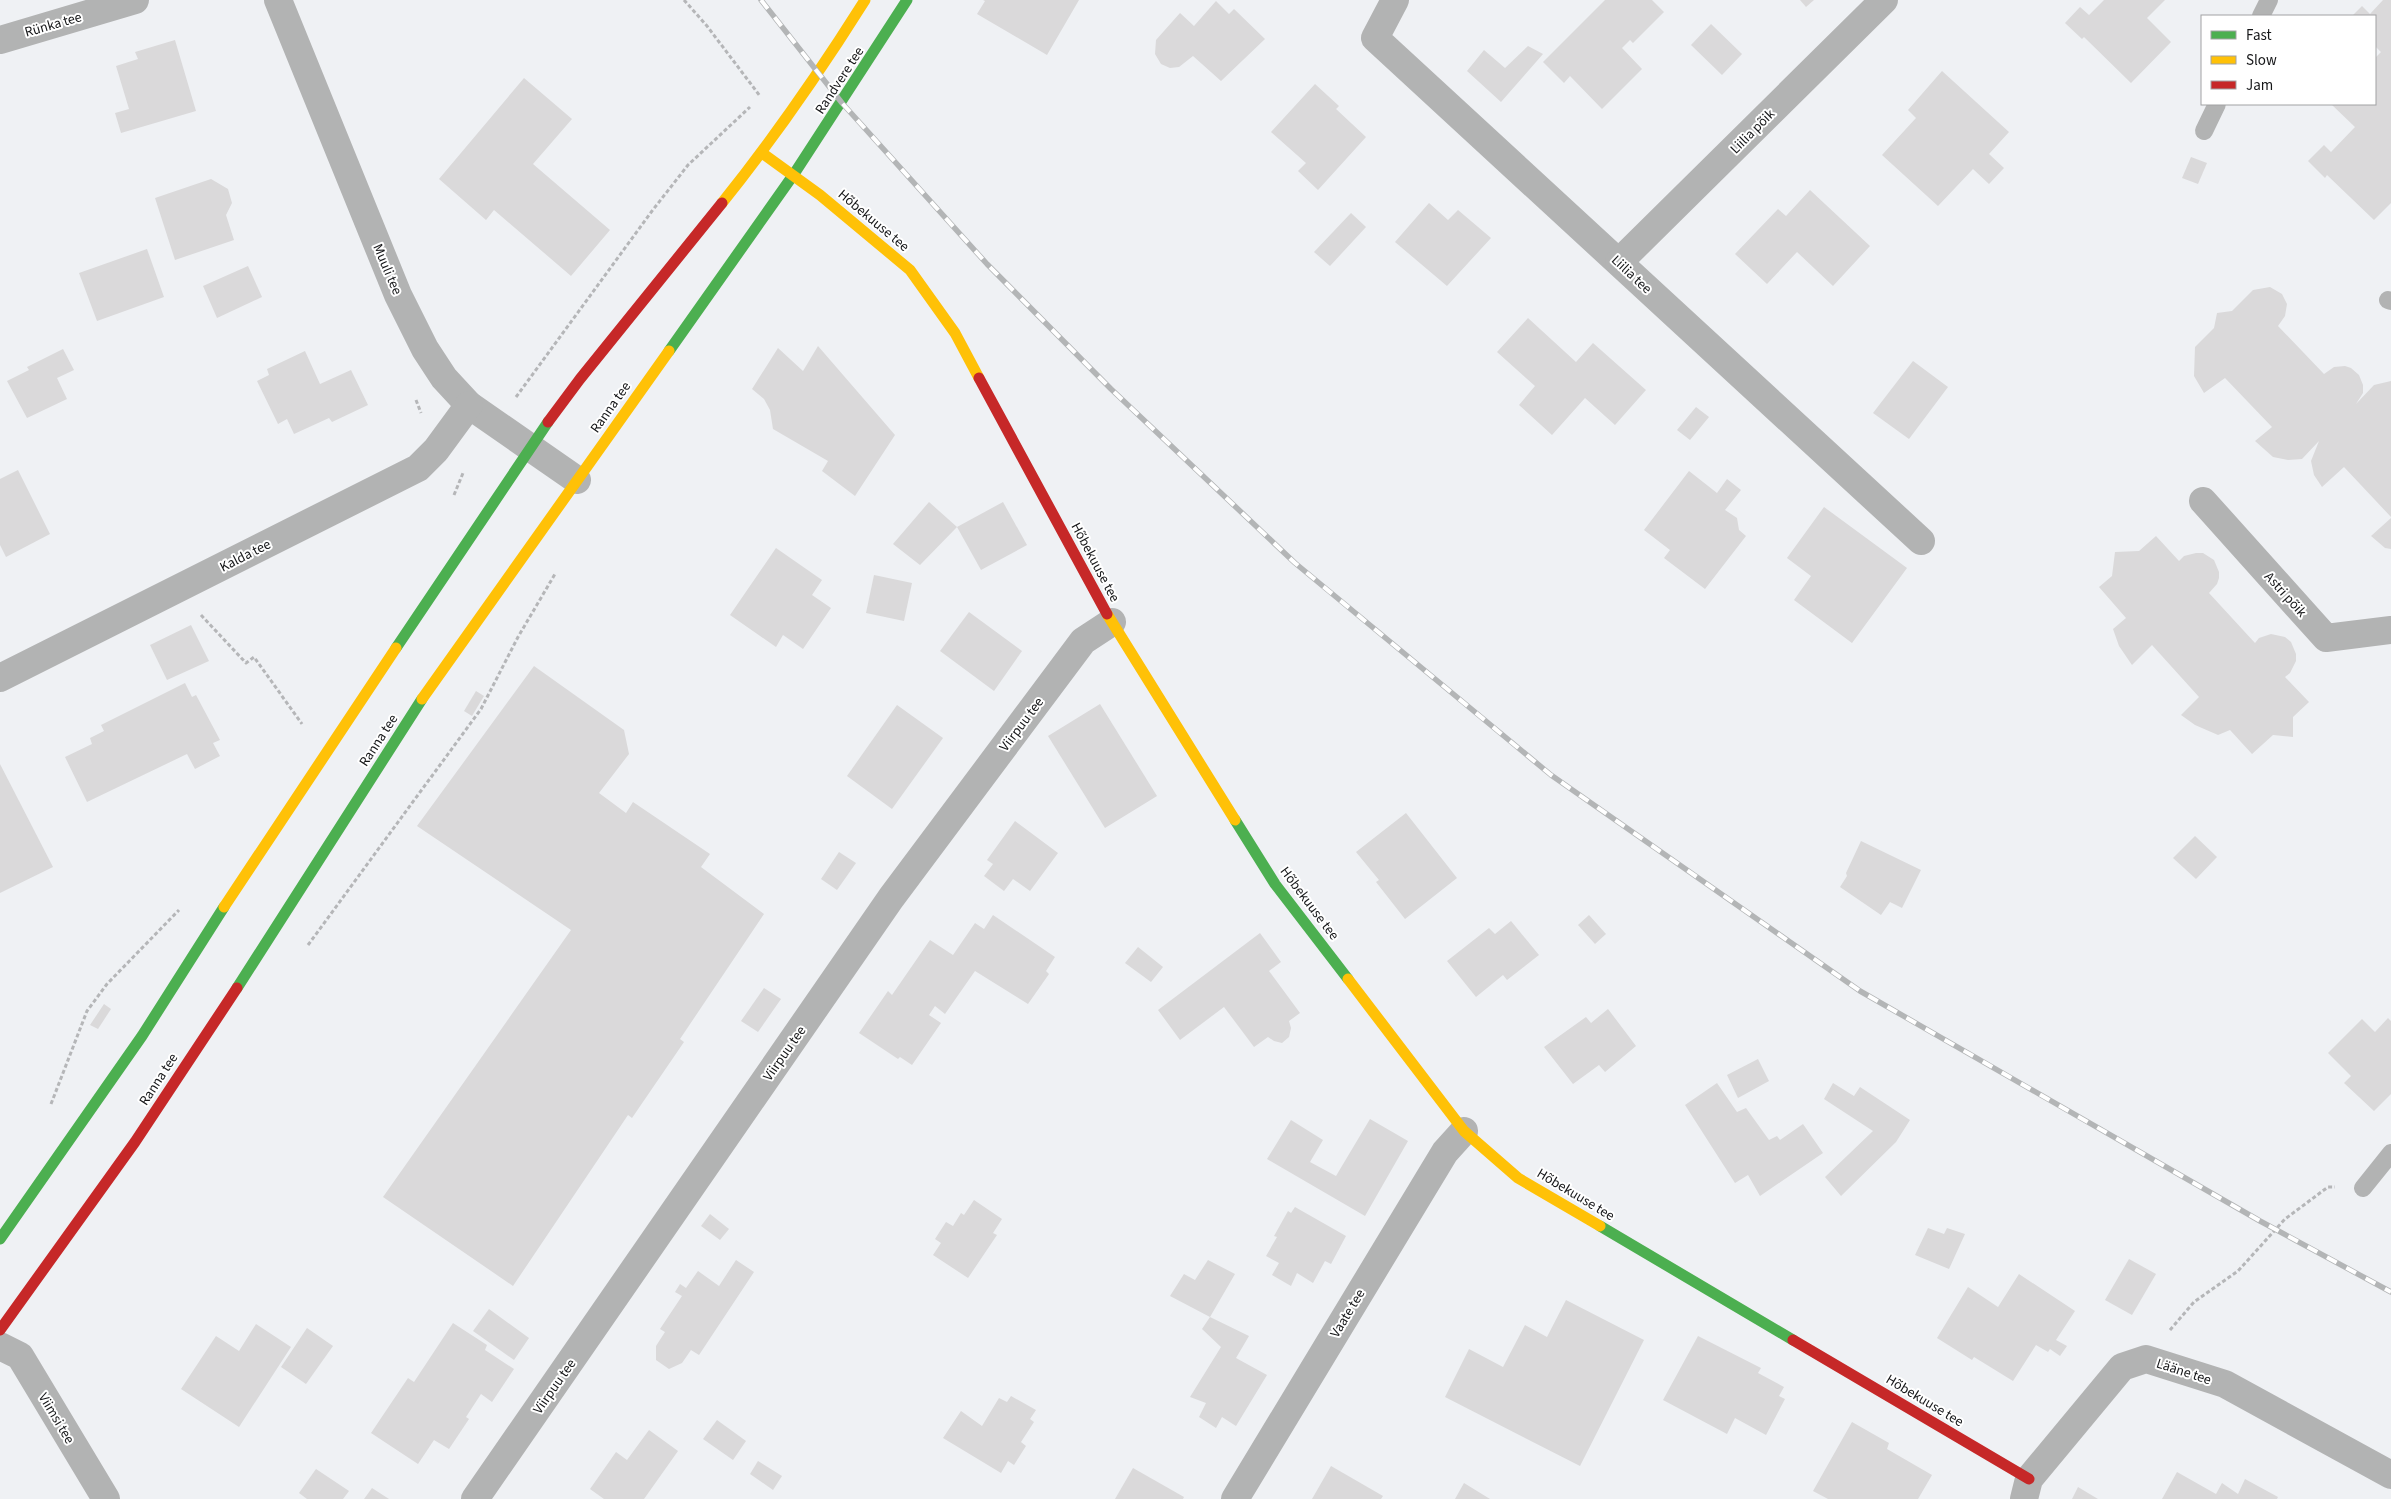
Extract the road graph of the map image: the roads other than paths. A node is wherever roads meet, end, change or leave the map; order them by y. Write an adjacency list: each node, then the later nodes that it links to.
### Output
1 (135, 0): 9 (street, Rünka tee)
2 (278, 0): 15 (street, Muuli tee)
3 (865, 0): 12 (main road, Randvere tee)
4 (907, 0): 13 (main road, Randvere tee)
5 (1395, 0): 14 (street, Liilia tee)
6 (1884, 0): 14 (street, Liilia põik)
7 (2269, 0): 8 (lane)
8 (2262, 15)
9 (0, 40)
10 (2217, 105): 11 (lane)
11 (2204, 131)
12 (762, 153): 13 (main road, Hõbekuuse tee); 16 (main road)
13 (794, 174): 17 (main road, Ranna tee); 20 (main road, Hõbekuuse tee)
14 (1619, 262): 19 (street, Liilia tee)
15 (469, 405): 16 (street, Muuli tee); 22 (street, Kalda tee)
16 (530, 447): 17 (street, Muuli tee); 26 (main road)
17 (578, 480): 27 (main road, Ranna tee)
18 (2203, 501): 21 (street, Astri põik)
19 (1920, 541)
20 (1112, 622): 23 (main road, Hõbekuuse tee); 32 (street, Viirpuu tee)
21 (2391, 630)
22 (0, 678)
23 (1464, 1130): 30 (main road, Hõbekuuse tee); 33 (street, Vaate tee)
24 (2391, 1153): 25 (lane)
25 (2363, 1188)
26 (0, 1240)
27 (0, 1330)
28 (0, 1346): 31 (street, Viimsi tee)
29 (2391, 1475): 30 (street, Lääne tee)
30 (2026, 1489)
31 (106, 1499)
32 (475, 1499)
33 (1235, 1499)

